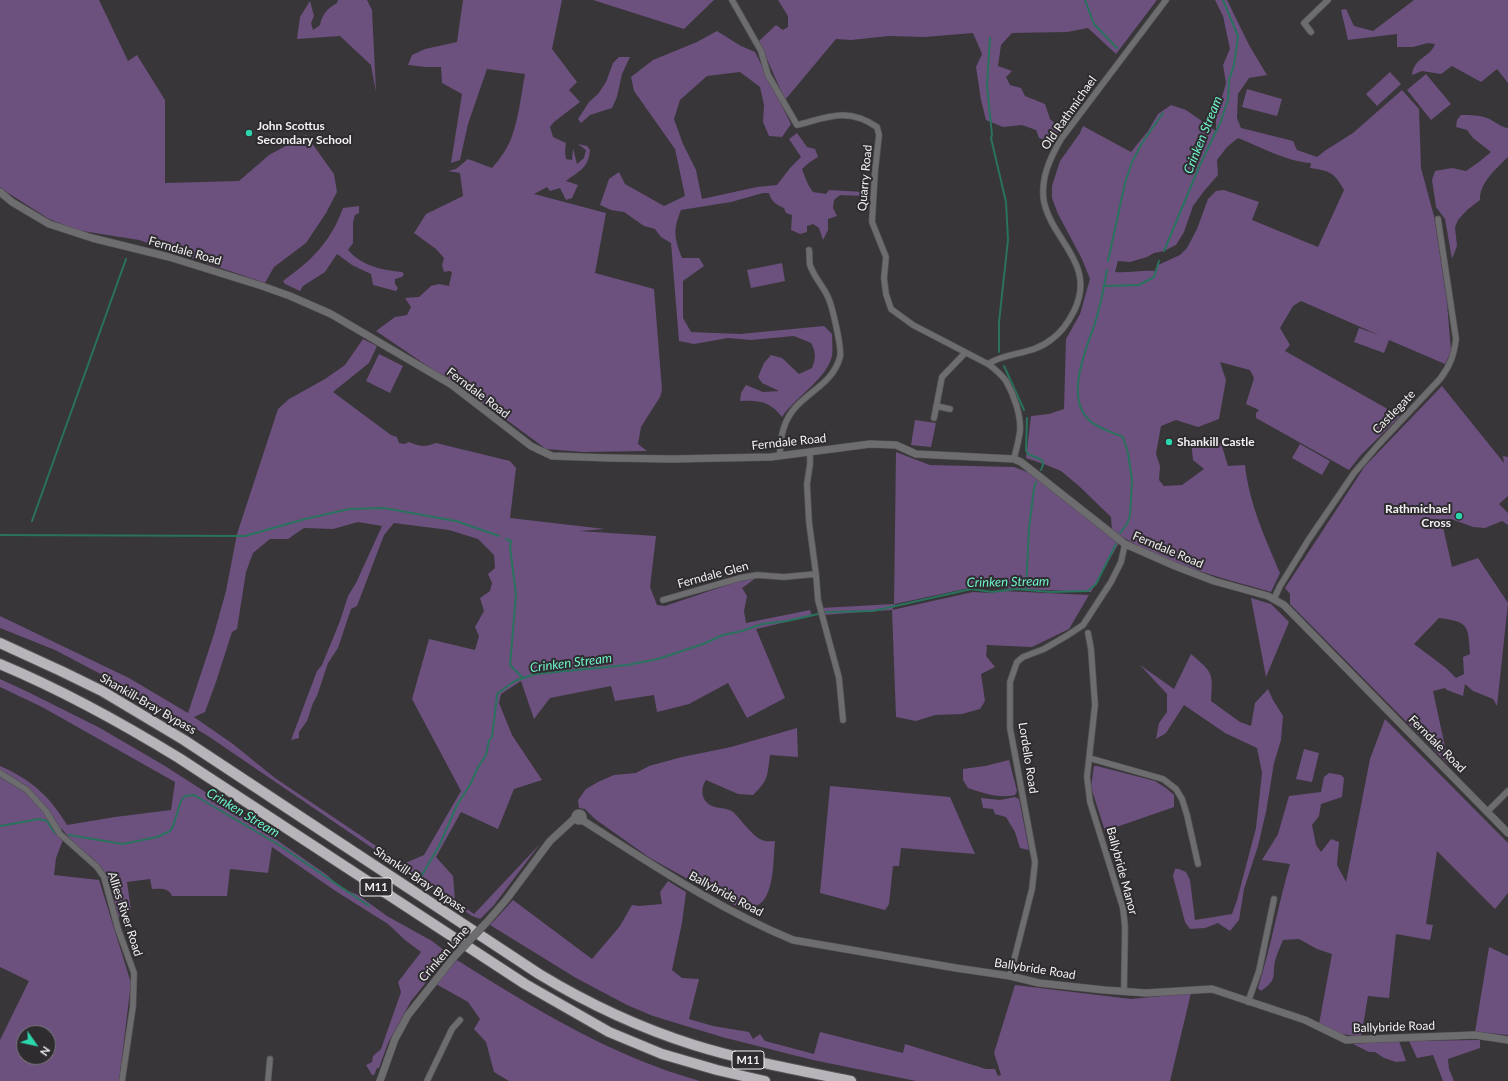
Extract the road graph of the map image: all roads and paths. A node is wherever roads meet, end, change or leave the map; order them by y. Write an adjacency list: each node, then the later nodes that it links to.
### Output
1 (732, 0): 8 (street, Quarry Road)
2 (1166, 0): 9 (street, Old Rathmichael)
3 (1328, 0): 4 (street)
4 (1311, 32)
5 (0, 192): 14 (street, Ferndale Road)
6 (1438, 219): 18 (street, Castlegate)
7 (809, 250): 14 (street)
8 (965, 352): 9 (street, Quarry Road); 10 (street)
9 (988, 364): 15 (street, Quarry Road)
10 (936, 406): 11 (street); 12 (street)
11 (950, 408)
12 (934, 418)
13 (810, 452): 14 (street, Ferndale Road); 15 (street, Ferndale Road); 17 (street)
14 (780, 455)
15 (1014, 458): 16 (street, Ferndale Road)
16 (1125, 544): 18 (street, Ferndale Road); 32 (street, Lordello Road)
17 (816, 574): 19 (street, Ferndale Glen); 23 (street)
18 (1274, 599): 27 (street, Ferndale Road)
19 (663, 600)
20 (1088, 633): 24 (street, Ballybride Manor)
21 (0, 643): 43 (highway, Shankill-Bray Bypass / M11)
22 (0, 664): 42 (highway, M11)
23 (843, 720)
24 (1089, 758): 30 (street); 33 (street, Ballybride Manor)
25 (0, 773): 38 (street, Allies River Road)
26 (1508, 791): 27 (street)
27 (1487, 812): 29 (street, Ferndale Road)
28 (578, 819): 32 (street, Ballybride Road); 40 (street, Crinken Lane, bridge)
29 (1508, 833)
30 (1198, 864)
31 (1274, 899): 34 (street)
32 (1010, 976): 33 (street, Ballybride Road)
33 (1124, 991): 34 (street, Ballybride Road)
34 (1248, 1002): 36 (street, Ballybride Road)
35 (460, 1020): 41 (street)
36 (1508, 1040)
37 (270, 1059): 39 (street)
38 (122, 1081)
39 (268, 1081)
40 (380, 1081)
41 (427, 1081)
42 (765, 1081)
43 (851, 1081)

